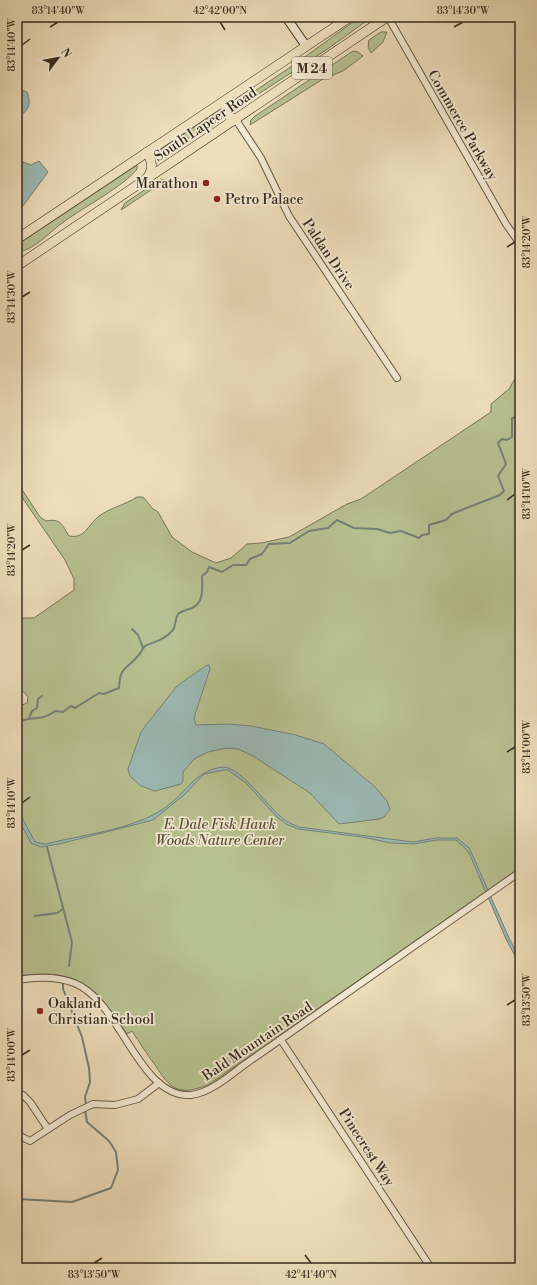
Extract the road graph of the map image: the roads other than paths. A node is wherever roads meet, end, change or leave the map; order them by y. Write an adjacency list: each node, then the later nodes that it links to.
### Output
1 (286, 17): 4 (street)
2 (350, 17): 4 (main road, South Lapeer Road / M 24)
3 (387, 17): 6 (main road, South Lapeer Road / M 24); 10 (street, Commerce Parkway)
4 (306, 46): 5 (main road, South Lapeer Road / M 24)
5 (228, 98): 6 (main road); 7 (main road, South Lapeer Road / M 24)
6 (236, 120): 8 (main road, South Lapeer Road / M 24); 12 (street, Paldan Drive)
7 (147, 152): 8 (main road); 9 (main road, South Lapeer Road / M 24)
8 (146, 180): 11 (main road, South Lapeer Road / M 24)
9 (17, 239)
10 (520, 244)
11 (17, 266)
12 (397, 378)
13 (520, 872): 15 (street, Bald Mountain Road)
14 (17, 980): 16 (street, Bald Mountain Road)
15 (281, 1040): 16 (street, Bald Mountain Road); 20 (street, Pinecrest Way)
16 (159, 1083): 18 (street)
17 (17, 1096): 18 (street)
18 (48, 1129): 19 (street)
19 (17, 1132)
20 (431, 1268)

